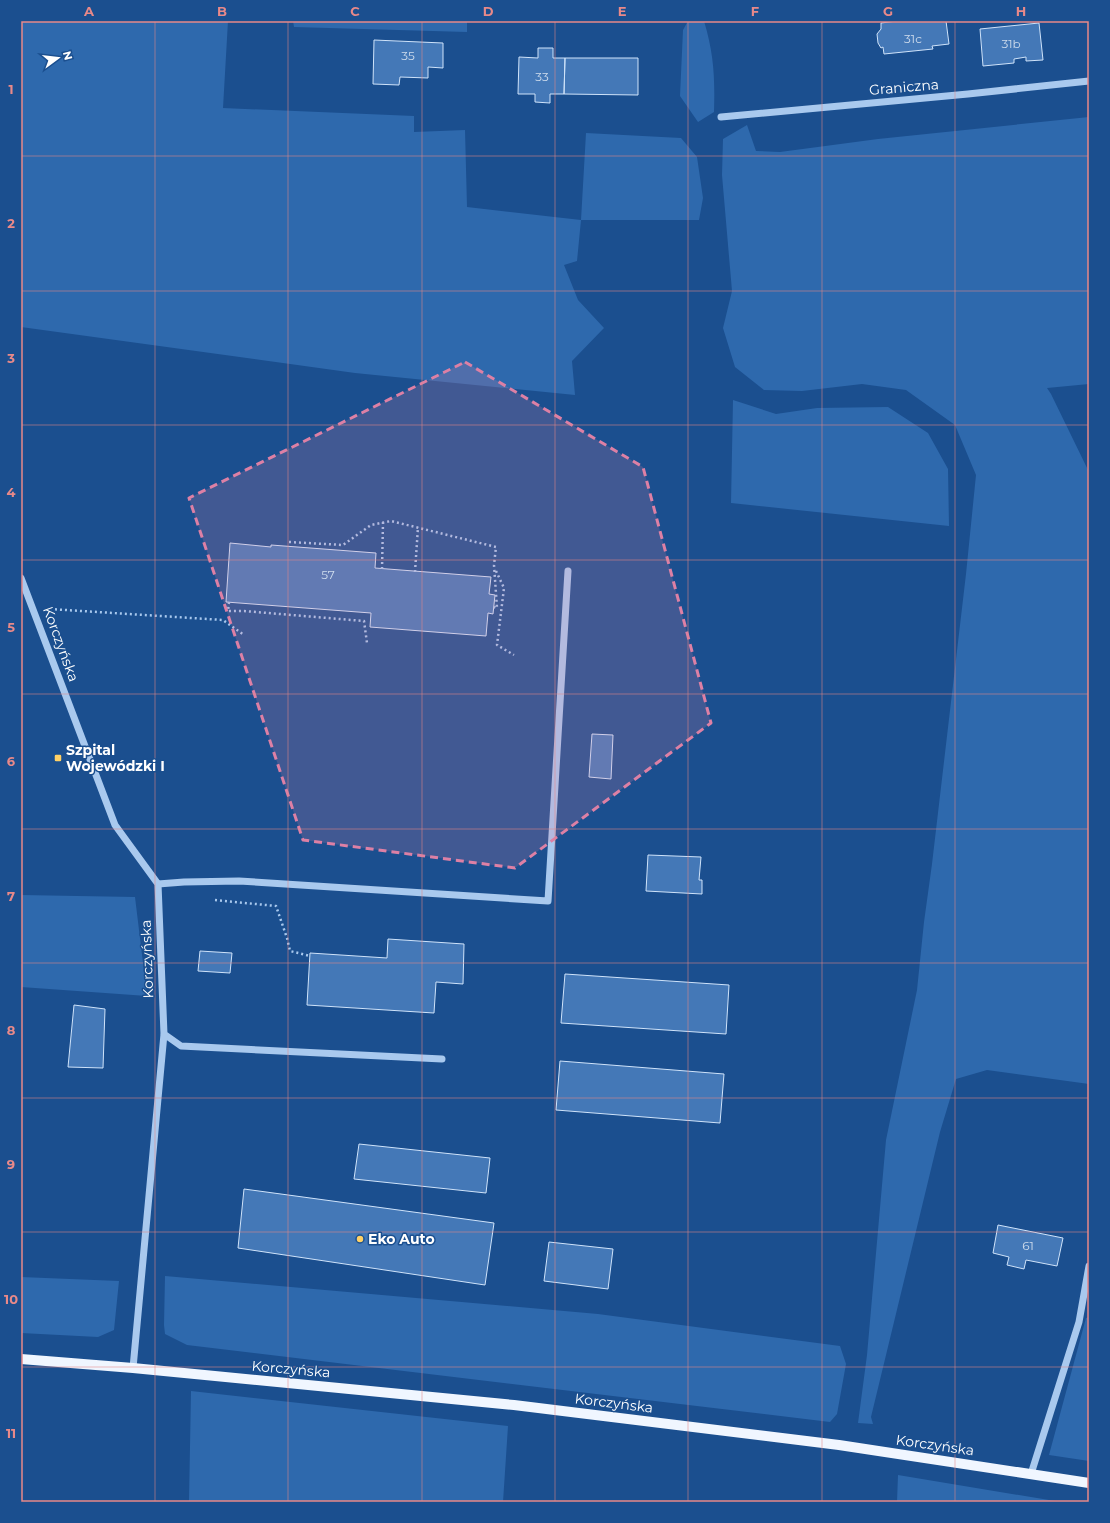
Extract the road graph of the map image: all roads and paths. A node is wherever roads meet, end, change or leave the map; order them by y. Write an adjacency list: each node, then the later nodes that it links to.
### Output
1 (1089, 81): 2 (street, Graniczna)
2 (721, 117)
3 (383, 522): 4 (path); 5 (path); 7 (path)
4 (418, 527): 6 (path); 9 (path)
5 (289, 542)
6 (494, 567): 12 (path); 16 (path)
7 (382, 569)
8 (568, 570): 17 (street)
9 (415, 572)
10 (21, 578): 13 (street, Korczyńska)
11 (229, 602): 15 (path)
12 (494, 607)
13 (32, 608): 14 (path); 17 (street, Korczyńska)
14 (244, 635)
15 (367, 643)
16 (514, 655)
17 (158, 884): 20 (street, Korczyńska)
18 (213, 900): 19 (path)
19 (310, 956)
20 (164, 1034): 21 (street); 24 (street, Korczyńska)
21 (442, 1059)
22 (1089, 1266): 25 (street)
23 (21, 1360): 24 (main road, Korczyńska)
24 (133, 1368): 25 (main road, Korczyńska)
25 (1031, 1474): 26 (main road, Korczyńska)
26 (1089, 1483)

